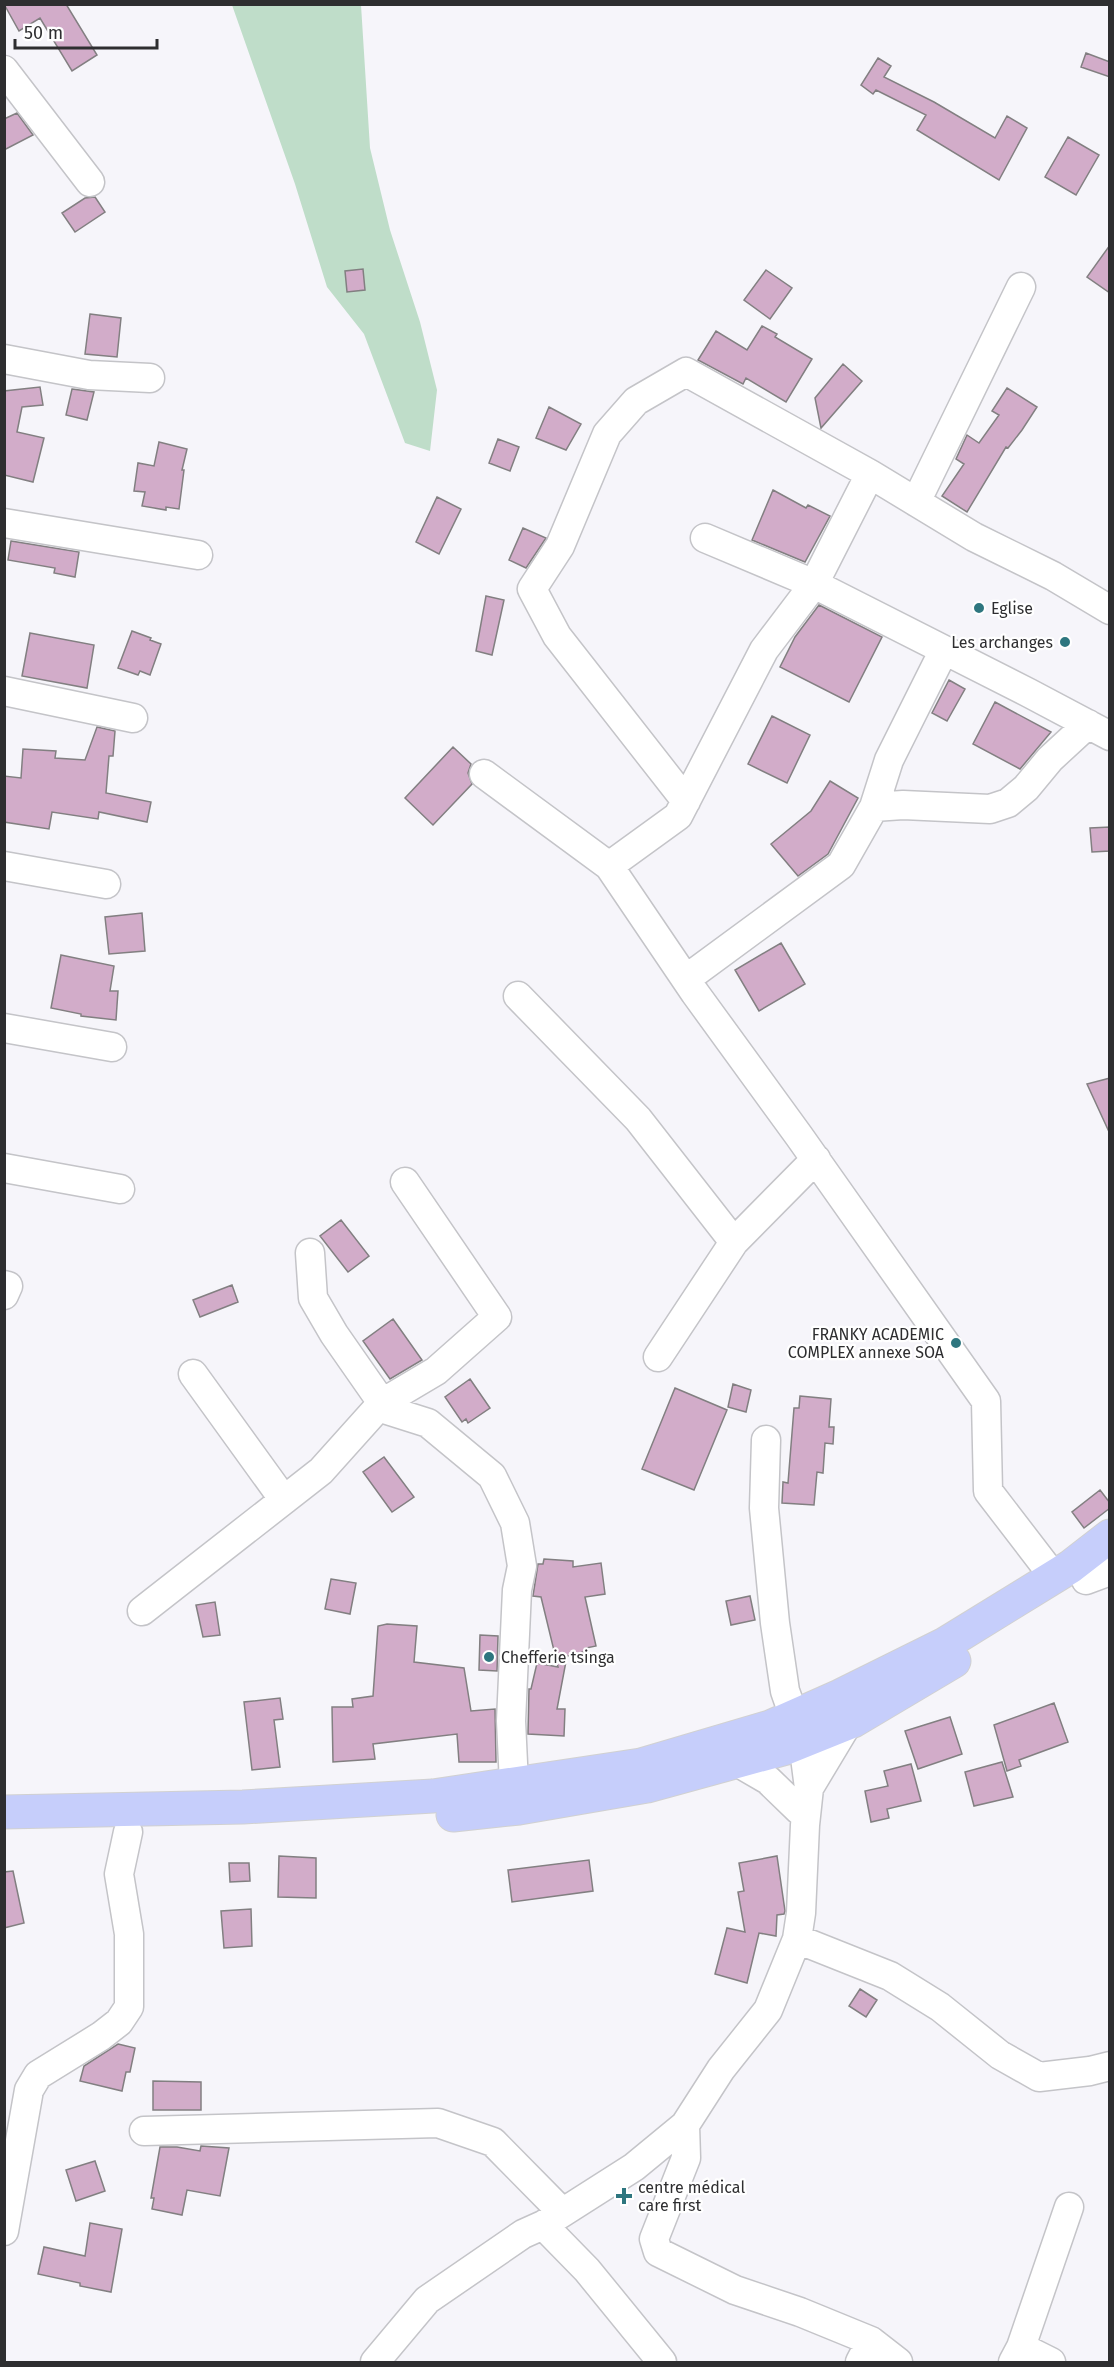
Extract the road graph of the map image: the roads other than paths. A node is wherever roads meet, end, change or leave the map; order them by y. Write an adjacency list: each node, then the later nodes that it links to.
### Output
1 (4, 70): 2 (street)
2 (90, 182)
3 (1021, 287): 7 (street)
4 (4, 359): 5 (street)
5 (150, 378)
6 (870, 474): 7 (street); 11 (street); 18 (street)
7 (916, 502): 12 (street)
8 (4, 523): 10 (street)
9 (705, 538): 11 (street)
10 (198, 555)
11 (814, 584): 13 (street); 18 (street)
12 (1110, 610)
13 (944, 650): 16 (street); 19 (street)
14 (4, 690): 15 (street)
15 (134, 718)
16 (1099, 730): 19 (street)
17 (484, 774): 21 (street)
18 (686, 801): 21 (street)
19 (874, 807): 23 (street)
20 (4, 866): 22 (street)
21 (609, 866): 23 (street)
22 (106, 884)
23 (686, 979): 27 (street)
24 (518, 996): 31 (street)
25 (4, 1028): 26 (street)
26 (112, 1047)
27 (816, 1159): 31 (street); 42 (street)
28 (4, 1168): 30 (street)
29 (405, 1182): 37 (street)
30 (120, 1189)
31 (734, 1242): 35 (street)
32 (310, 1253): 37 (street)
33 (4, 1286): 34 (street)
34 (4, 1295)
35 (658, 1358)
36 (193, 1374): 39 (street)
37 (382, 1403): 39 (street); 47 (street)
38 (766, 1440): 45 (street)
39 (284, 1500): 43 (street)
40 (1110, 1536): 42 (main road)
41 (1102, 1571): 44 (main road)
42 (1054, 1576): 45 (main road)
43 (142, 1611)
44 (848, 1723): 45 (main road); 48 (street)
45 (790, 1724): 46 (main road); 47 (main road); 48 (street)
46 (737, 1762): 48 (street); 50 (main road)
47 (514, 1784): 49 (main road)
48 (805, 1808): 52 (street)
49 (4, 1812)
50 (128, 1832): 51 (main road); 58 (street)
51 (4, 1834)
52 (796, 1939): 53 (street); 54 (street)
53 (1110, 2066)
54 (685, 2126): 57 (street); 59 (street)
55 (144, 2131): 57 (street)
56 (1069, 2207): 60 (street)
57 (553, 2219): 61 (street); 62 (street)
58 (4, 2231)
59 (865, 2352): 63 (street)
60 (1017, 2355): 64 (street)
61 (375, 2362)
62 (662, 2362)
63 (898, 2362)
64 (1051, 2362)

